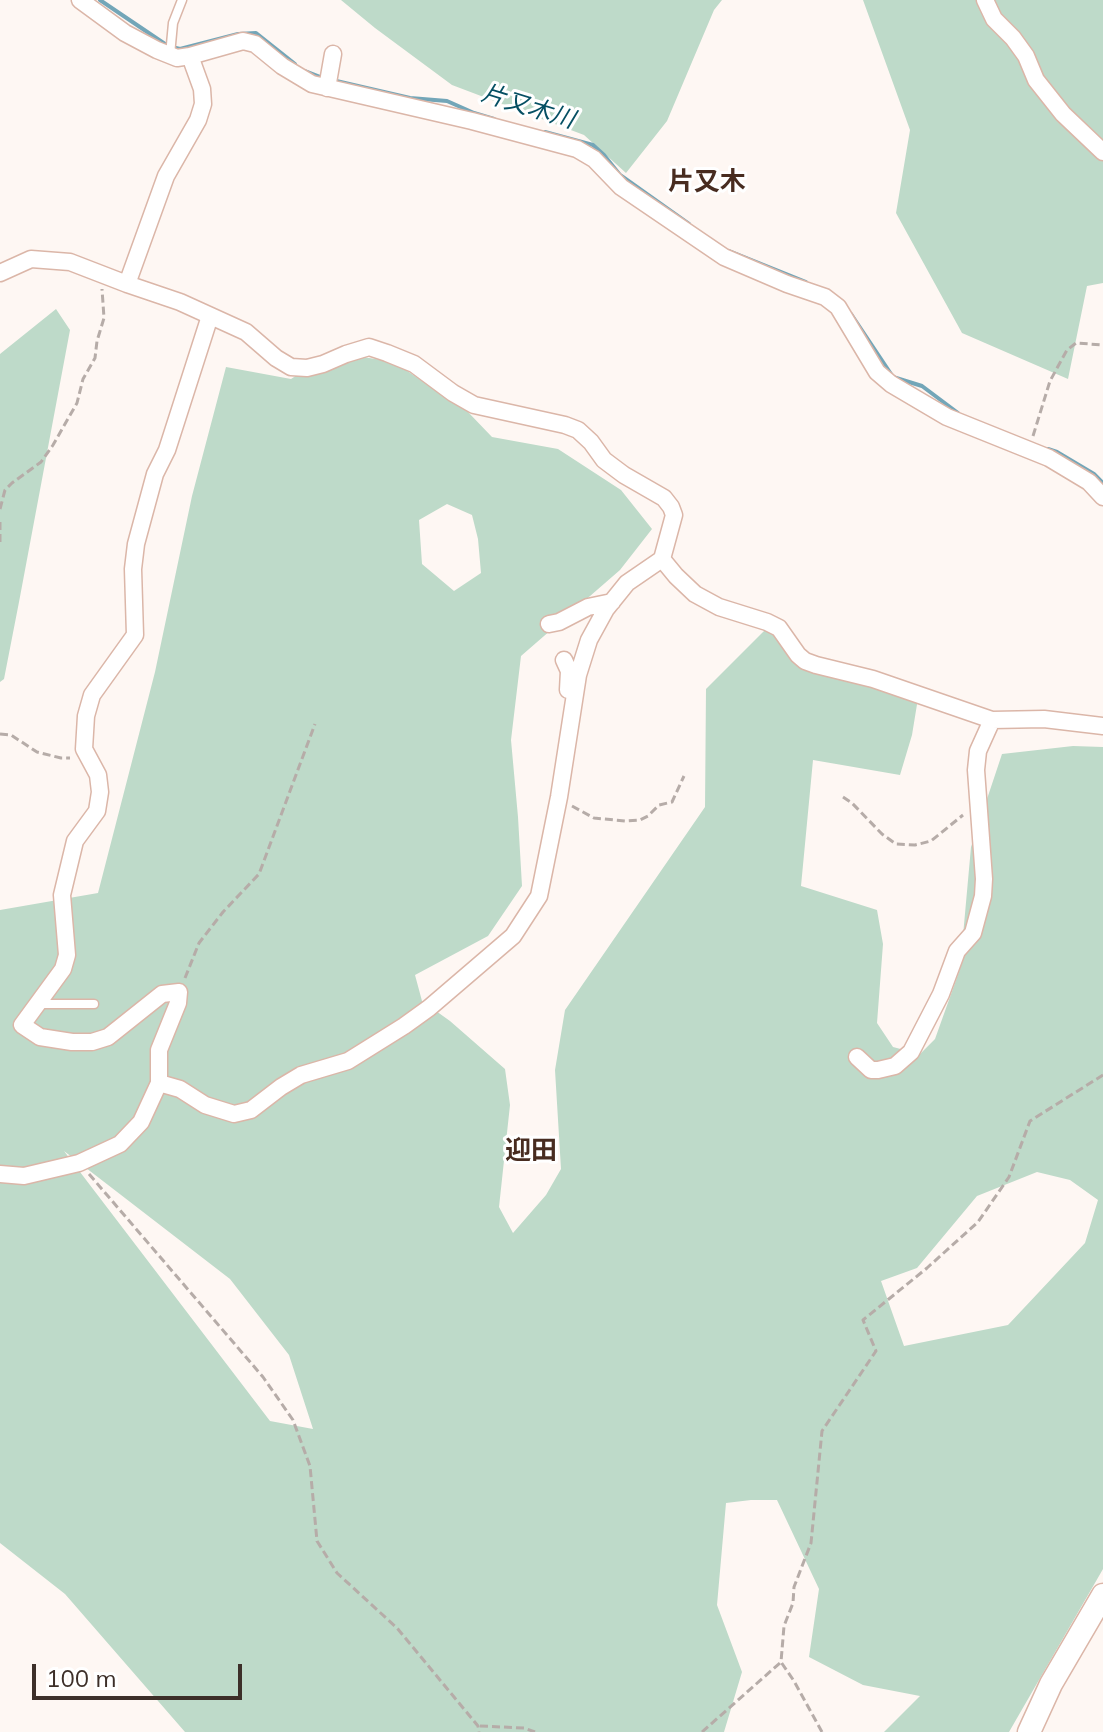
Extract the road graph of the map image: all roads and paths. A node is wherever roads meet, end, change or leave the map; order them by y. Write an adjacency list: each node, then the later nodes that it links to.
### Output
1 (80, 0): 4 (street)
2 (182, 0): 4 (lane)
3 (985, 0): 8 (street)
4 (171, 51): 6 (street)
5 (333, 54): 7 (street)
6 (190, 56): 7 (street); 11 (street)
7 (328, 80): 15 (street)
8 (1103, 152)
9 (0, 273): 10 (street)
10 (101, 274): 11 (street); 16 (path)
11 (127, 284): 12 (street)
12 (210, 316): 19 (street); 28 (street)
13 (1103, 345): 14 (path)
14 (1034, 435)
15 (1103, 497)
16 (0, 509)
17 (0, 522): 18 (path)
18 (0, 546)
19 (662, 559): 20 (street); 24 (street)
20 (612, 602): 21 (street); 23 (street)
21 (549, 624)
22 (564, 660): 23 (street)
23 (572, 711): 30 (street)
24 (992, 720): 26 (street); 32 (street)
25 (315, 724): 33 (path)
26 (1103, 726)
27 (0, 734): 28 (path)
28 (85, 751): 34 (street)
29 (684, 776): 30 (path)
30 (559, 797): 38 (street)
31 (843, 797): 32 (path)
32 (978, 802): 36 (street)
33 (179, 992): 34 (street); 38 (street)
34 (37, 1004): 35 (lane)
35 (94, 1004)
36 (857, 1057)
37 (1103, 1075): 42 (path)
38 (159, 1083): 39 (street)
39 (79, 1163): 40 (street); 43 (path)
40 (0, 1174)
41 (1103, 1595): 48 (street)
42 (781, 1662): 46 (path); 47 (path)
43 (478, 1726): 44 (path); 45 (path)
44 (479, 1732)
45 (535, 1732)
46 (702, 1732)
47 (822, 1732)
48 (1029, 1732)

